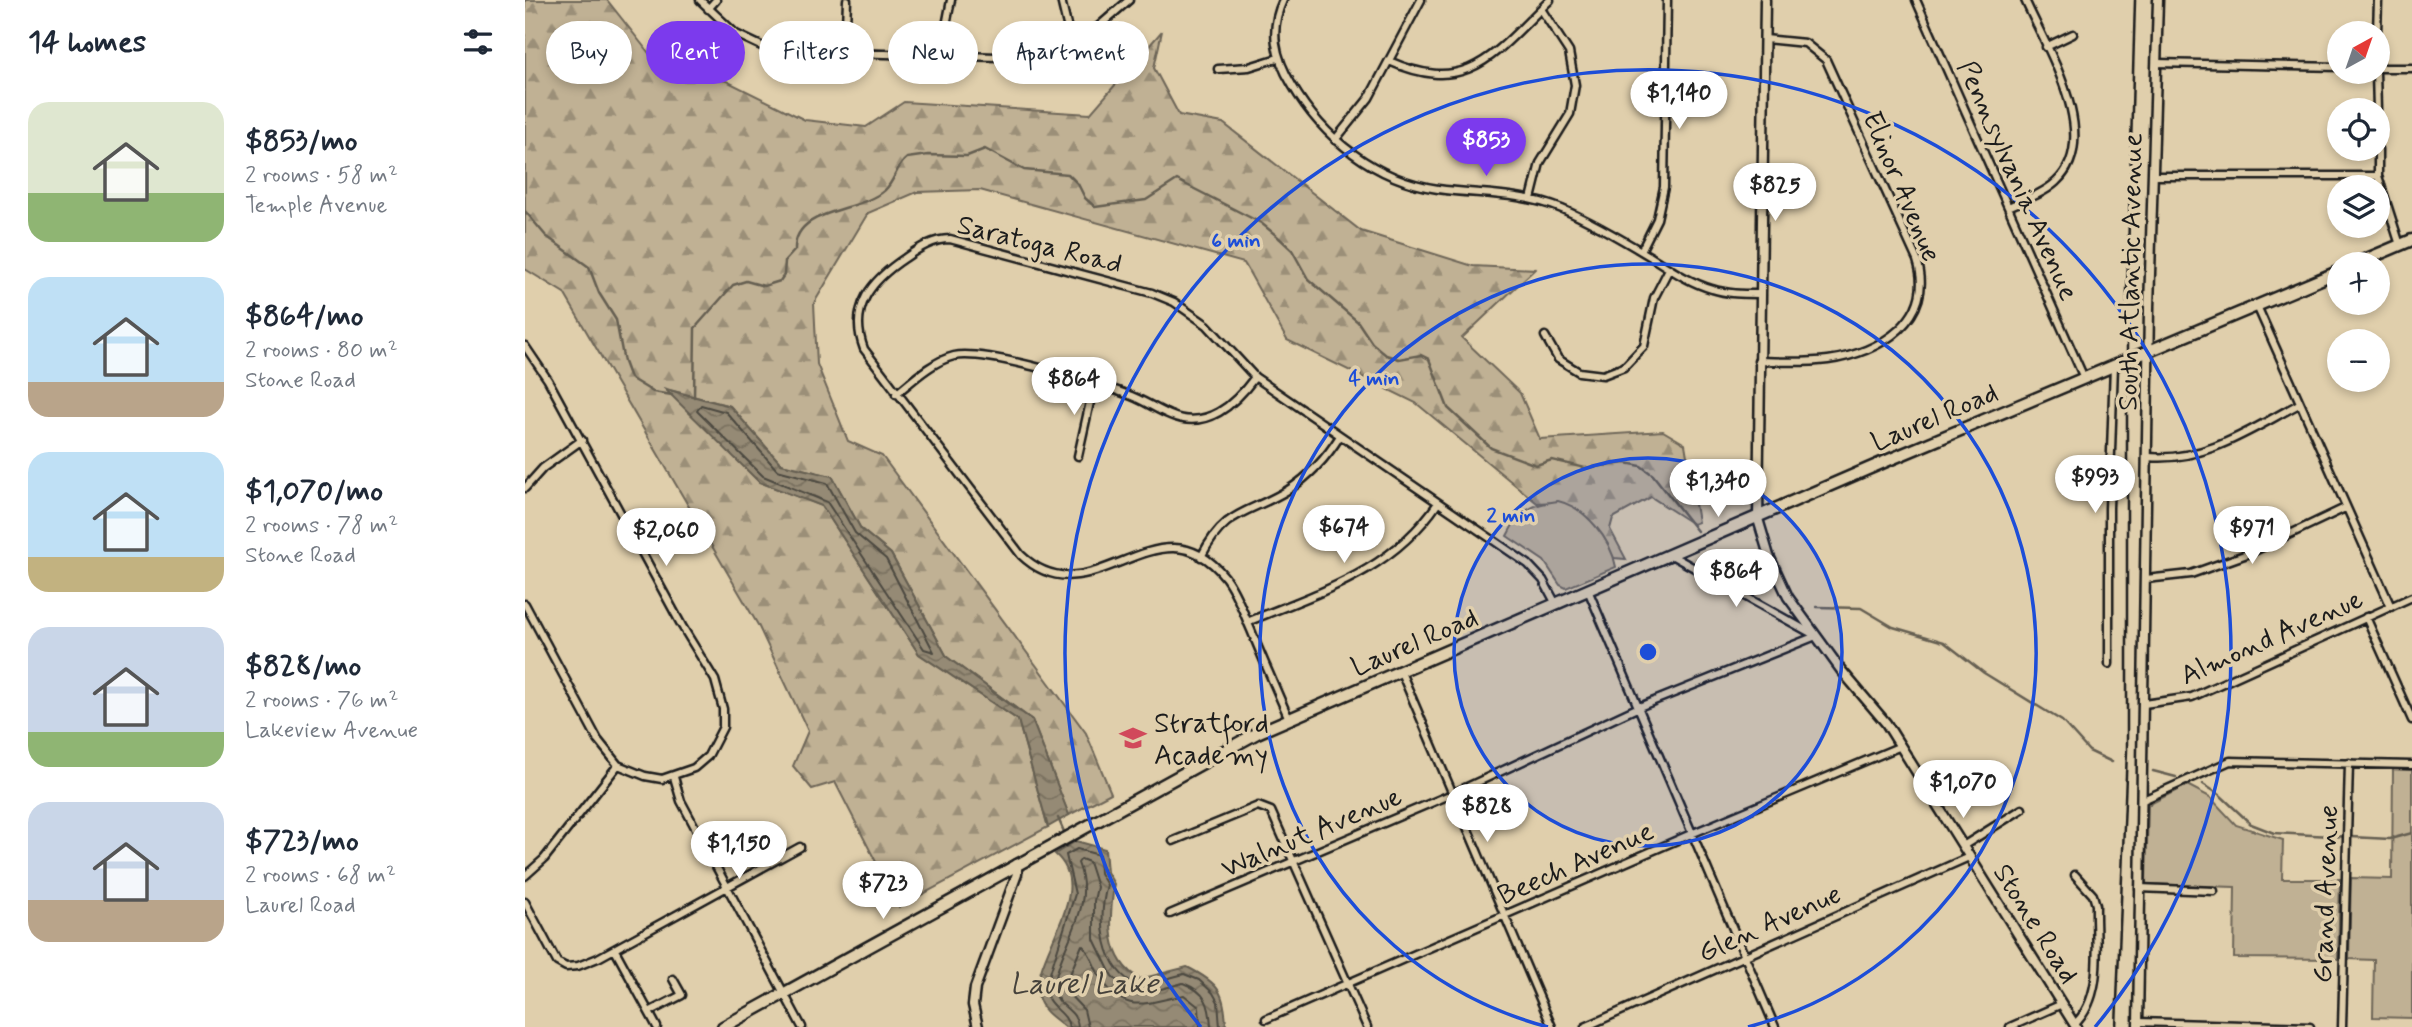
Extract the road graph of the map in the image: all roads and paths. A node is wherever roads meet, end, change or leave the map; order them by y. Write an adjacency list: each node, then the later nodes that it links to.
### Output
1 (699, 0): 16 (street)
2 (716, 0): 16 (street)
3 (847, 0): 18 (street)
4 (951, 0): 19 (street)
5 (1061, 0): 20 (street)
6 (1129, 0): 21 (street)
7 (1283, 0): 27 (street)
8 (1421, 0): 28 (street)
9 (1551, 0): 17 (street)
10 (1667, 0): 42 (street)
11 (1765, 0): 24 (street, Stone Road)
12 (1916, 0): 38 (street, Pennsylvania Avenue)
13 (2025, 0): 26 (street)
14 (2158, 0): 29 (street, South Atlantic Avenue)
15 (2378, 0): 22 (street)
16 (708, 9): 25 (street)
17 (1541, 9): 28 (street); 37 (street)
18 (846, 21)
19 (947, 21)
20 (1066, 21)
21 (1107, 21)
22 (2377, 21)
23 (2073, 34): 26 (street)
24 (1765, 39): 46 (street, Stone Road); 51 (street, Elinor Avenue)
25 (759, 47)
26 (2046, 47): 38 (street)
27 (1278, 58): 32 (street); 34 (street)
28 (1389, 61): 34 (street)
29 (2156, 63): 30 (street); 35 (street, South Atlantic Avenue)
30 (2327, 67)
31 (2412, 68): 33 (street)
32 (1218, 69)
33 (2391, 69)
34 (1335, 140): 37 (street)
35 (2153, 176): 36 (street); 50 (street, South Atlantic Avenue)
36 (2327, 176)
37 (1531, 199): 42 (street)
38 (2008, 207): 55 (street, Pennsylvania Avenue)
39 (2390, 214): 41 (street)
40 (2412, 240): 41 (main road)
41 (2400, 246): 43 (main road)
42 (1641, 251): 44 (street)
43 (2385, 252)
44 (1669, 268): 46 (street); 53 (street)
45 (2327, 276): 47 (main road, Laurel Road)
46 (1759, 294): 51 (street, Stone Road)
47 (2256, 306): 50 (main road, Laurel Road); 59 (street)
48 (1545, 337): 53 (street)
49 (525, 346): 61 (street)
50 (2149, 351): 52 (main road, Laurel Road); 63 (street, South Atlantic Avenue)
51 (1758, 361): 67 (street, Stone Road)
52 (2114, 365): 55 (main road, Laurel Road); 79 (street)
53 (1600, 375): 57 (street)
54 (1255, 377): 56 (street); 58 (street, Saratoga Road); 60 (street, Saratoga Road)
55 (2084, 378): 67 (main road, Laurel Road)
56 (1094, 384): 58 (street); 62 (street)
57 (1600, 386)
58 (896, 394): 69 (street, Saratoga Road)
59 (2299, 404): 63 (street); 66 (street)
60 (1340, 436): 65 (street, Saratoga Road); 69 (street)
61 (582, 440): 64 (street); 89 (street)
62 (1078, 456)
63 (2148, 457): 70 (street, South Atlantic Avenue)
64 (525, 488)
65 (1438, 503): 74 (street, Saratoga Road); 77 (street)
66 (2345, 508): 70 (street); 75 (street)
67 (1758, 519): 68 (main road, Laurel Road); 78 (street, Stone Road)
68 (1671, 555): 71 (main road, Laurel Road); 78 (street, Stone Road)
69 (1201, 557): 77 (street)
70 (2146, 579): 81 (street, South Atlantic Avenue)
71 (1588, 590): 74 (main road, Laurel Road); 82 (street)
72 (2412, 597): 75 (street, Almond Avenue)
73 (525, 604): 87 (street)
74 (1556, 604): 80 (main road, Laurel Road)
75 (2391, 607): 76 (street, Almond Avenue)
76 (2367, 617): 81 (street, Almond Avenue); 84 (street)
77 (1247, 621): 83 (street)
78 (1816, 636): 82 (street, Walnut Avenue); 85 (street, Stone Road)
79 (2109, 664)
80 (1401, 672): 83 (main road, Laurel Road); 90 (street)
81 (2144, 704): 91 (street, South Atlantic Avenue)
82 (1639, 707): 90 (street, Walnut Avenue); 93 (street)
83 (1289, 719): 99 (main road, Laurel Road)
84 (2412, 720)
85 (1901, 746): 93 (street, Beech Avenue); 95 (street, Stone Road)
86 (2349, 763): 88 (street); 91 (street); 128 (street, Grand Avenue)
87 (618, 765): 89 (street); 101 (street)
88 (2412, 765)
89 (674, 777): 102 (street)
90 (1451, 794): 98 (street, Walnut Avenue); 107 (street)
91 (2143, 800): 103 (street, South Atlantic Avenue)
92 (2022, 809): 95 (street)
93 (1691, 834): 107 (street, Beech Avenue); 109 (street)
94 (1173, 841): 98 (street)
95 (1963, 846): 97 (street, Stone Road)
96 (800, 847): 102 (street)
97 (1969, 857): 109 (street, Glen Avenue); 113 (street, Stone Road)
98 (1295, 861): 106 (street, Walnut Avenue); 111 (street)
99 (1017, 864): 112 (main road, Laurel Road); 121 (street)
100 (2075, 875): 117 (street)
101 (525, 876)
102 (728, 888): 108 (street); 112 (street)
103 (2139, 888): 104 (street); 116 (street, South Atlantic Avenue)
104 (2214, 891)
105 (525, 902): 108 (street)
106 (1170, 914)
107 (1504, 917): 111 (street, Beech Avenue); 123 (street)
108 (615, 950): 114 (street)
109 (1744, 956): 124 (street, Glen Avenue); 125 (street)
110 (673, 979): 114 (street)
111 (1349, 984): 115 (street, Beech Avenue); 122 (street)
112 (785, 994): 119 (main road, Laurel Road); 120 (street)
113 (2062, 1004): 117 (street, Stone Road); 126 (street)
114 (649, 1013): 118 (street)
115 (1266, 1019)
116 (2138, 1024): 127 (street)
117 (2075, 1026)
118 (657, 1027)
119 (723, 1027)
120 (802, 1027)
121 (978, 1027)
122 (1367, 1027)
123 (1552, 1027)
124 (1585, 1027)
125 (1775, 1027)
126 (2010, 1027)
127 (2310, 1027)
128 (2342, 1027)

